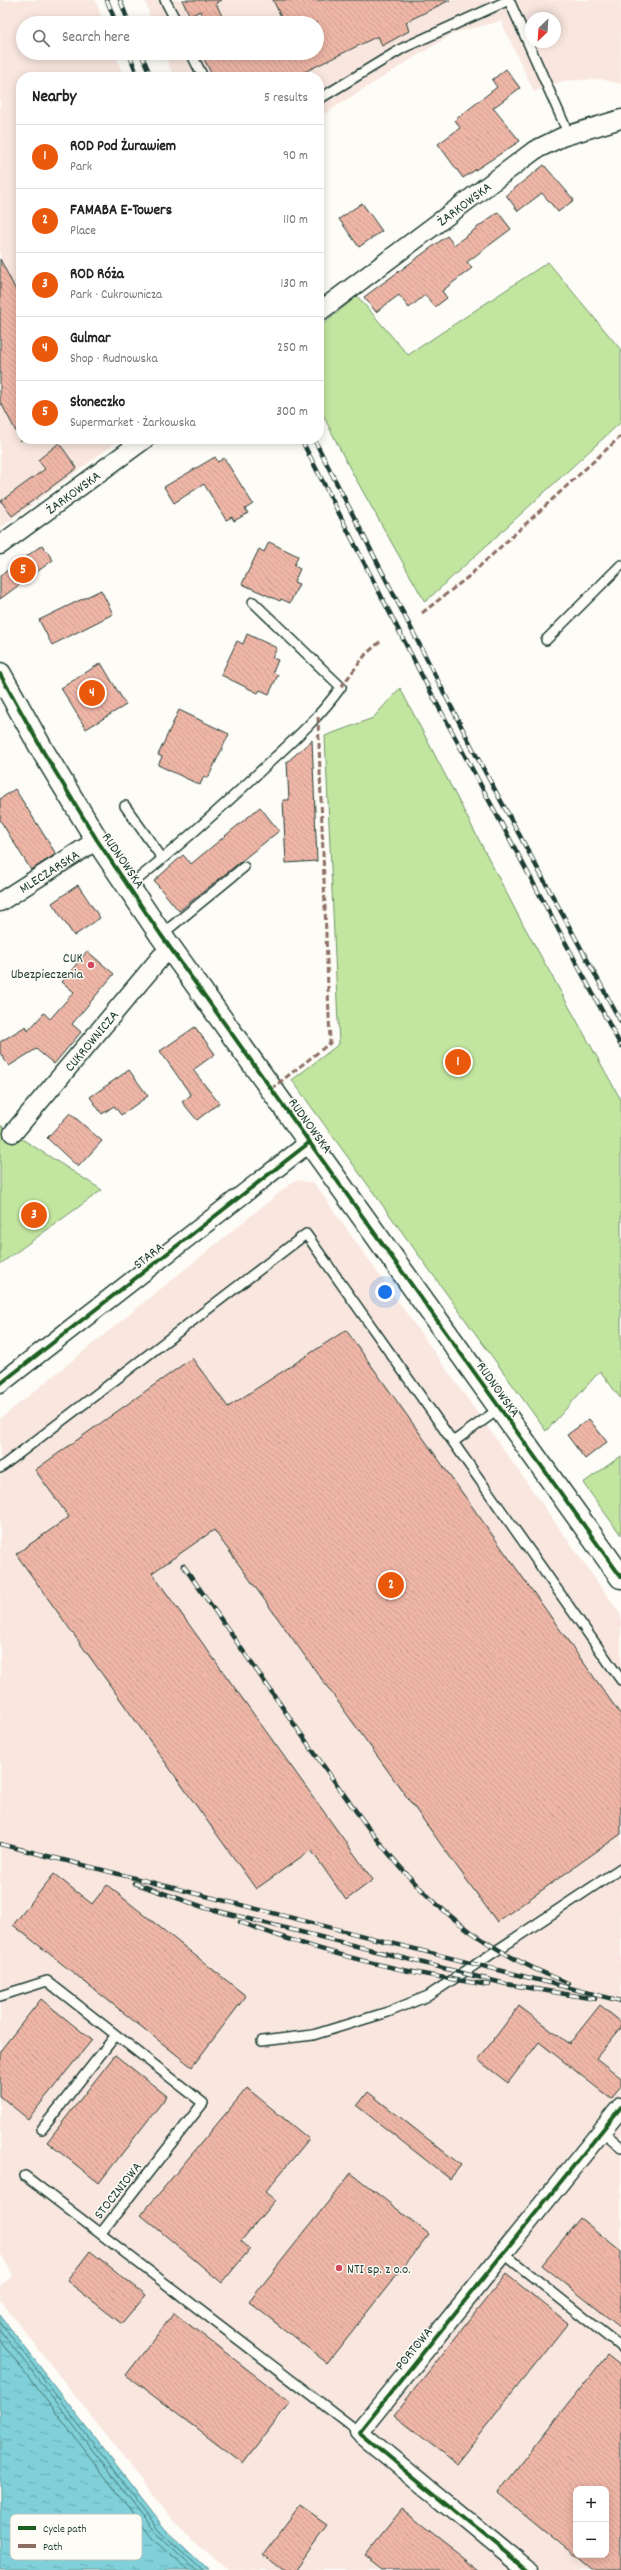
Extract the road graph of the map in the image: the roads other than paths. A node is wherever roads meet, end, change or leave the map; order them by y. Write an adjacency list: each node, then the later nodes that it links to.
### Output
1 (166, 0): 3 (lane)
2 (509, 0): 6 (lane); 8 (lane)
3 (174, 16)
4 (194, 60): 5 (lane)
5 (200, 72)
6 (324, 96)
7 (621, 119): 8 (street, ŻARKOWSKA)
8 (569, 135): 9 (street, ŻARKOWSKA)
9 (324, 308)
10 (138, 444): 11 (street, ŻARKOWSKA)
11 (0, 545)
12 (621, 565): 14 (lane)
13 (253, 602): 18 (lane)
14 (546, 640)
15 (0, 674): 17 (main road, RUDNOWSKA)
16 (125, 806): 18 (lane)
17 (97, 840): 20 (main road, RUDNOWSKA); 21 (street, MLECZARSKA)
18 (162, 858): 20 (lane)
19 (244, 867): 22 (lane)
20 (128, 887): 22 (main road, RUDNOWSKA)
21 (0, 902)
22 (166, 942): 23 (street, CUKROWNICZA); 24 (main road, RUDNOWSKA)
23 (13, 1133)
24 (310, 1142): 25 (street, STARA); 26 (main road, RUDNOWSKA)
25 (0, 1384)
26 (499, 1409): 27 (lane); 29 (main road, RUDNOWSKA)
27 (453, 1442): 28 (lane); 30 (lane)
28 (0, 1468)
29 (621, 1577)
30 (621, 1680)
31 (621, 1868): 34 (lane)
32 (0, 1996): 33 (lane, STOCZNIOWA)
33 (116, 2035): 36 (lane); 40 (lane, STOCZNIOWA)
34 (262, 2041)
35 (621, 2107): 37 (street, PORTOWA)
36 (42, 2129)
37 (602, 2132): 38 (lane); 41 (street, PORTOWA)
38 (621, 2147)
39 (25, 2176): 40 (lane)
40 (101, 2233): 43 (lane, STOCZNIOWA)
41 (503, 2252): 42 (lane); 43 (street, PORTOWA)
42 (621, 2347)
43 (359, 2432): 44 (street)
44 (527, 2570)

